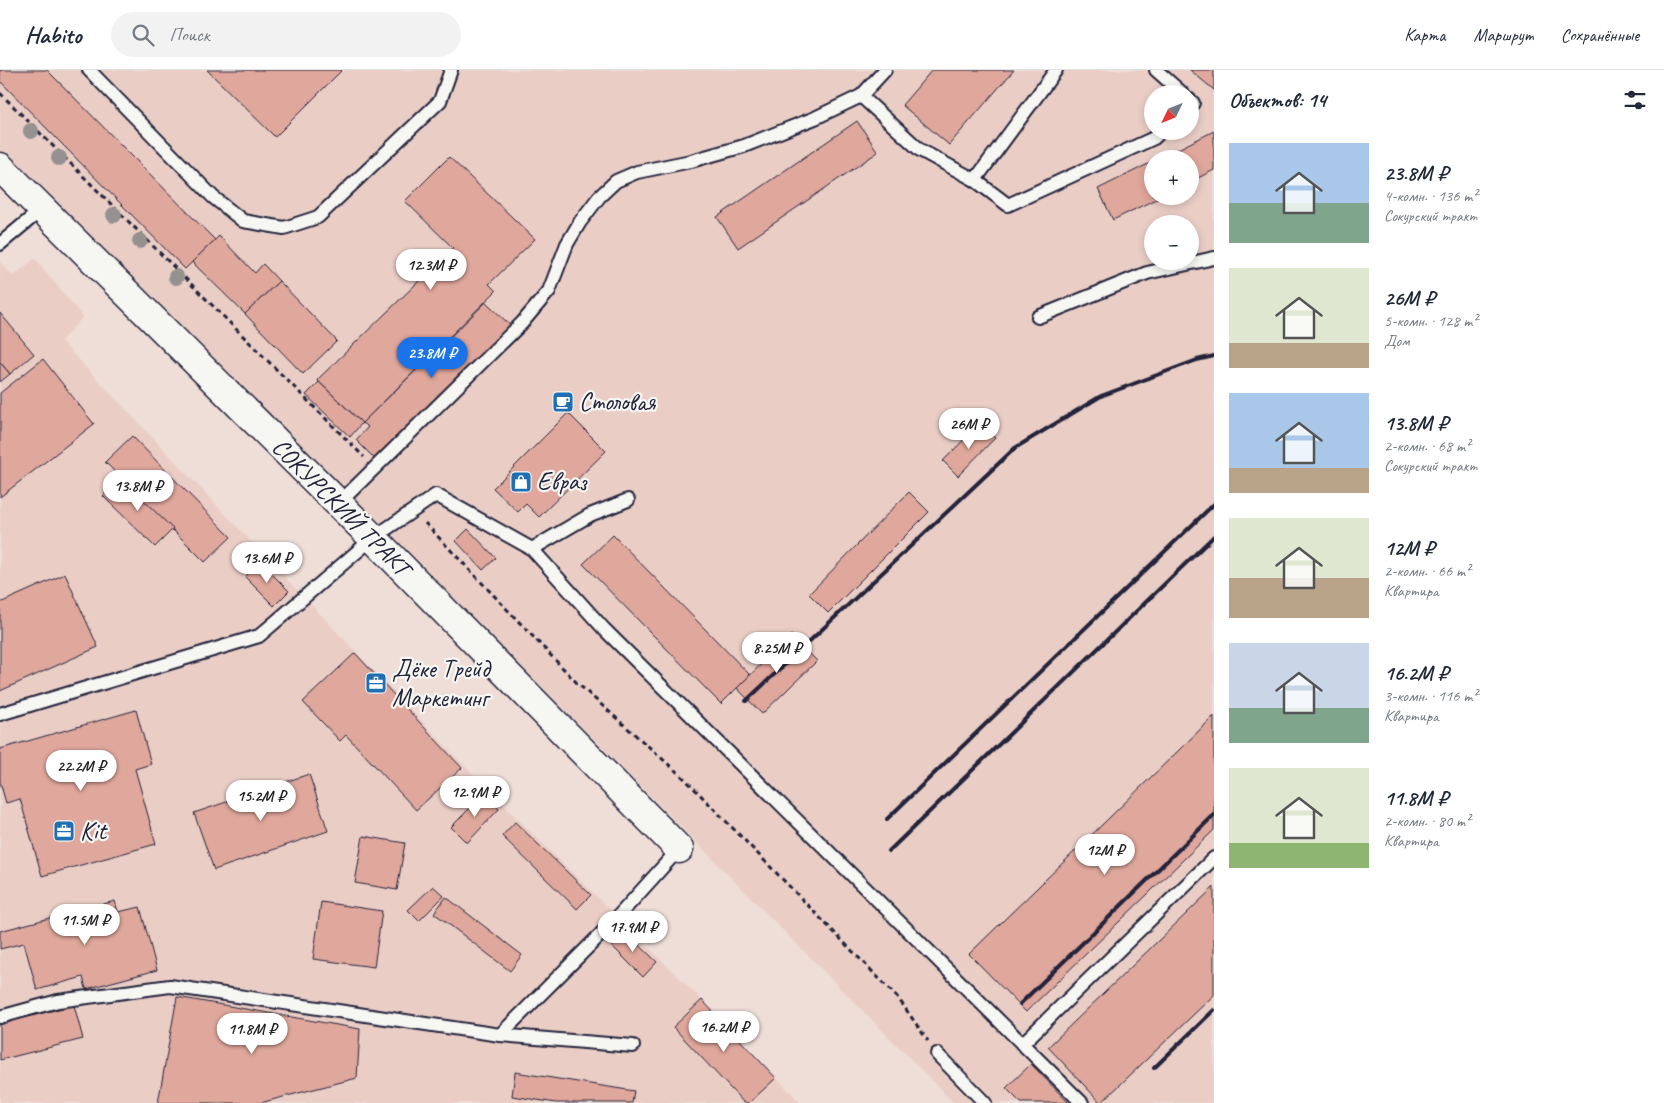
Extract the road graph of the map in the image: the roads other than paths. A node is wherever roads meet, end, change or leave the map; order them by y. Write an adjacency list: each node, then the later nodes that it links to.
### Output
1 (89, 70): 2 (lane)
2 (451, 70)
3 (885, 70): 7 (lane)
4 (1056, 70): 10 (lane)
5 (1156, 70): 6 (lane)
6 (1173, 85)
7 (861, 96): 10 (lane); 16 (lane)
8 (1150, 140): 10 (lane)
9 (0, 167): 11 (street, СОКУРСКИЙ ТРАКТ)
10 (975, 180)
11 (42, 209): 12 (lane); 16 (street, СОКУРСКИЙ ТРАКТ)
12 (0, 244)
13 (1214, 258): 14 (lane)
14 (1038, 317)
15 (628, 500): 18 (lane)
16 (338, 504): 17 (street, СОКУРСКИЙ ТРАКТ)
17 (372, 538): 18 (lane); 19 (lane); 20 (street, СОКУРСКИЙ ТРАКТ)
18 (532, 549): 24 (lane)
19 (0, 714)
20 (679, 849): 23 (lane)
21 (1214, 858): 24 (lane)
22 (0, 1017): 23 (lane)
23 (500, 1036): 25 (lane)
24 (1022, 1044): 28 (lane)
25 (633, 1046)
26 (937, 1054): 27 (lane)
27 (985, 1103)
28 (1082, 1103)

